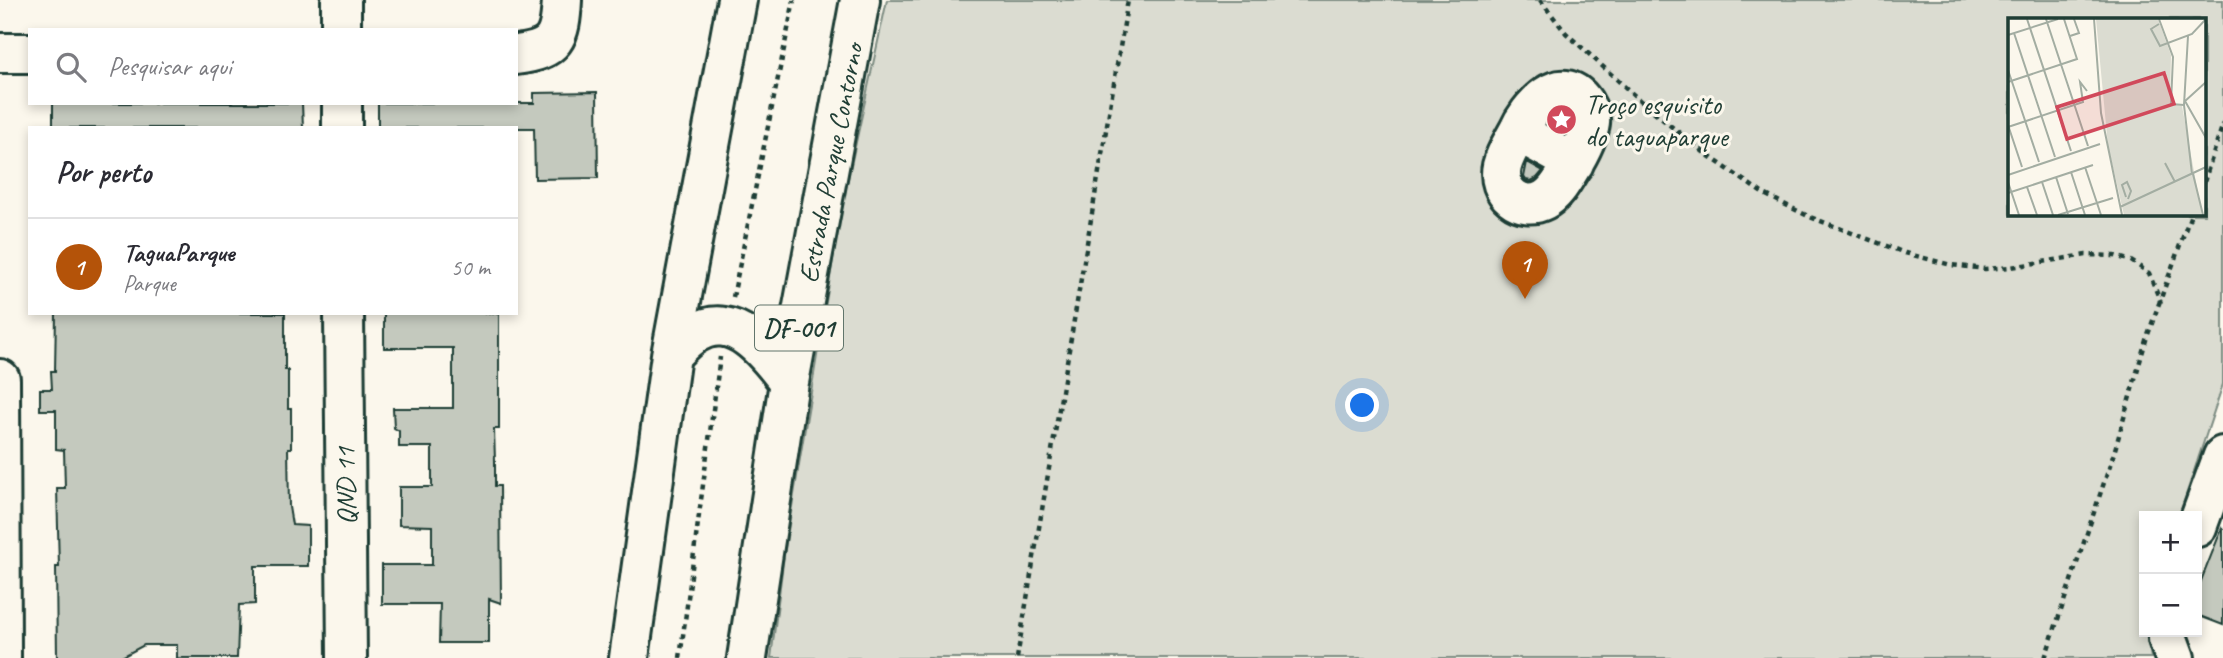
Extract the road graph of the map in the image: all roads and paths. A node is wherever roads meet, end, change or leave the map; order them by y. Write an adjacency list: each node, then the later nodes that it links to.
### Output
1 (341, 0): 7 (main road)
2 (562, 0): 10 (main road)
3 (737, 0): 20 (main road)
4 (860, 0): 22 (main road, Estrada Parque Contorno / DF-001)
5 (1128, 0): 30 (path)
6 (1540, 0): 18 (path)
7 (341, 28)
8 (0, 52): 9 (main road)
9 (28, 53)
10 (518, 55)
11 (342, 105): 13 (main road)
12 (2223, 124): 16 (path)
13 (342, 126)
14 (1518, 132): 15 (main road); 15 (main road); 15 (main road)
15 (1574, 163)
16 (2206, 176)
17 (2191, 215): 18 (path)
18 (2161, 303): 31 (path)
19 (344, 315): 27 (main road, QND 11)
20 (671, 355): 22 (main road); 28 (main road)
21 (0, 379): 26 (main road)
22 (789, 382): 29 (main road, Estrada Parque Contorno / DF-001)
23 (2223, 456): 24 (main road)
24 (2202, 513)
25 (2168, 637): 32 (main road)
26 (1, 658)
27 (347, 658)
28 (629, 658)
29 (747, 658)
30 (1017, 658)
31 (2045, 658)
32 (2175, 658)

